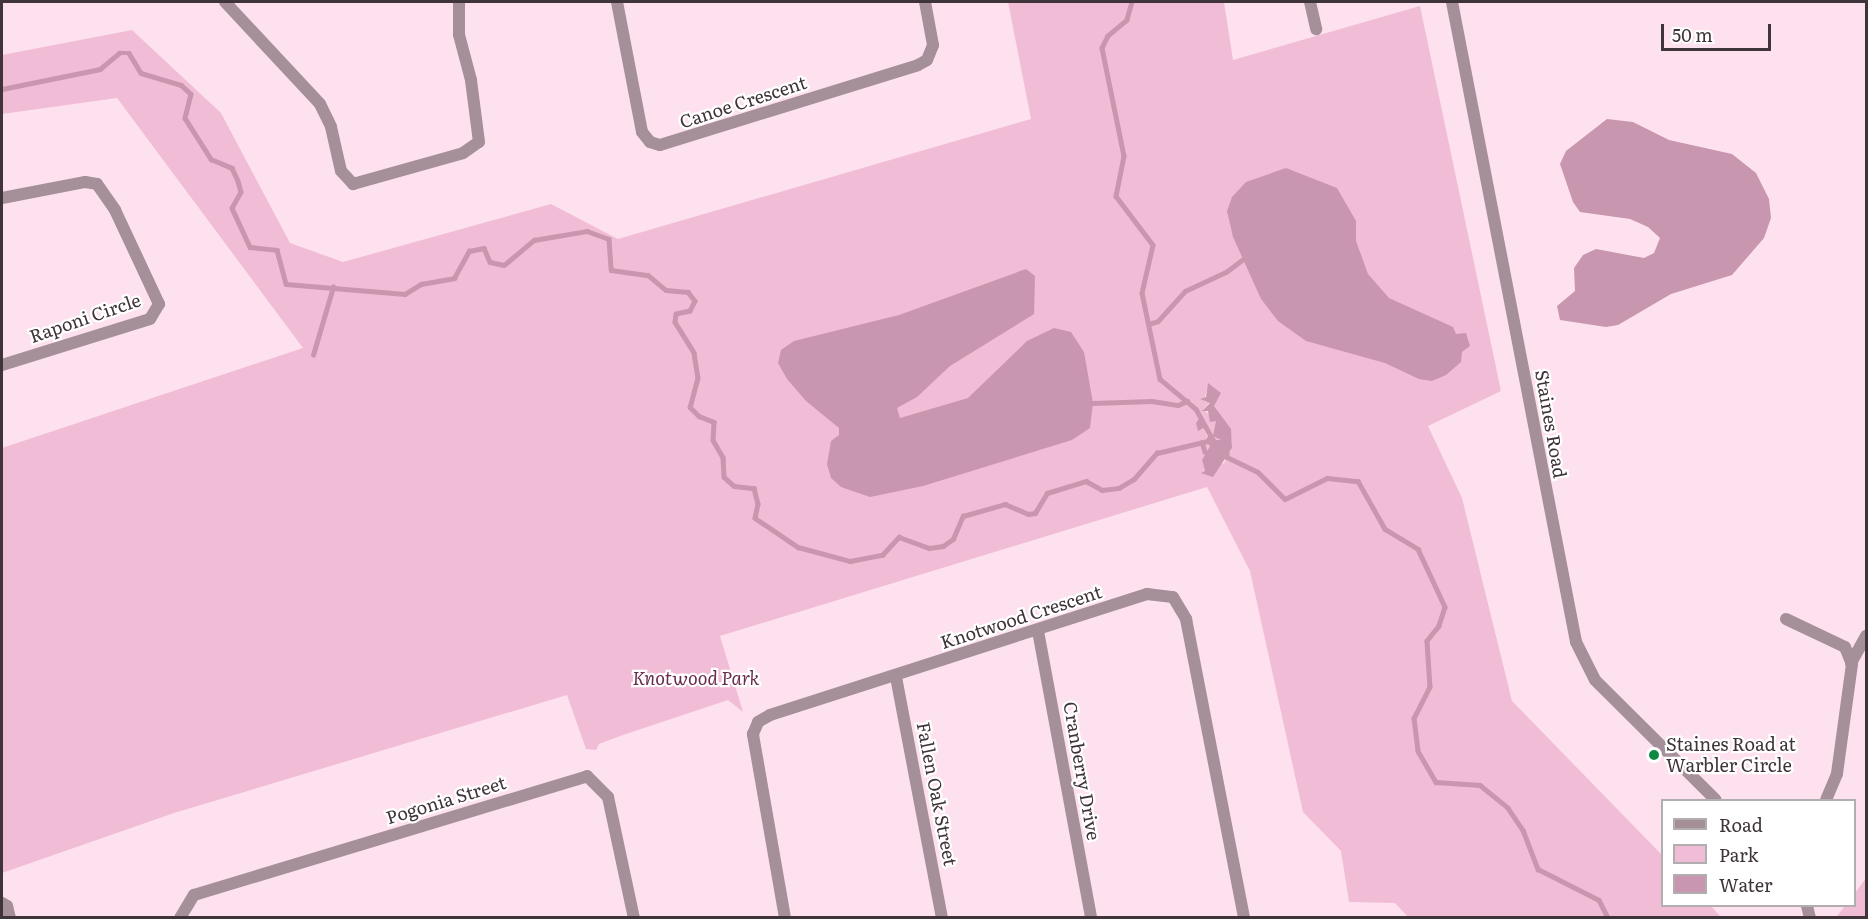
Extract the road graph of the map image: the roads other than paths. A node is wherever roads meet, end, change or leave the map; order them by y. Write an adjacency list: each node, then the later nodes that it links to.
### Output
1 (225, 2): 2 (street)
2 (459, 2)
3 (617, 2): 4 (street, Canoe Crescent)
4 (926, 2)
5 (1310, 2): 7 (street)
6 (1452, 2): 15 (street, Staines Road)
7 (1316, 29)
8 (2, 198): 9 (street, Raponi Circle)
9 (2, 365)
10 (1786, 618): 13 (street)
11 (1038, 631): 14 (street, Knotwood Crescent); 21 (street, Cranberry Drive); 22 (street, Knotwood Crescent)
12 (1866, 636): 13 (street)
13 (1851, 663): 16 (street)
14 (896, 677): 19 (street, Knotwood Crescent); 20 (street, Fallen Oak Street)
15 (1714, 799)
16 (1827, 799)
17 (180, 918): 18 (street, Pogonia Street)
18 (633, 918)
19 (785, 918)
20 (942, 918)
21 (1091, 918)
22 (1244, 918)

